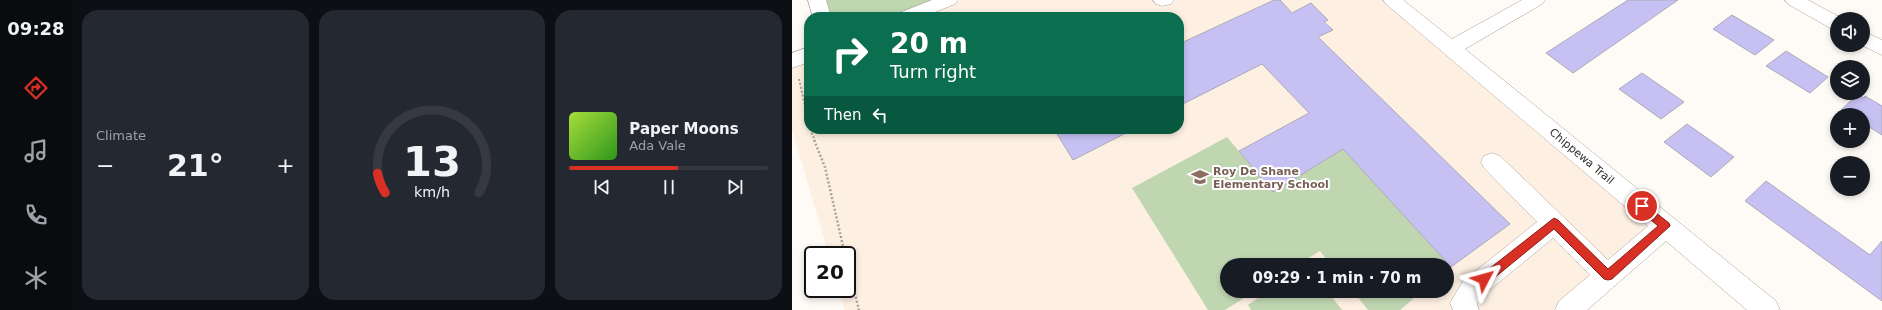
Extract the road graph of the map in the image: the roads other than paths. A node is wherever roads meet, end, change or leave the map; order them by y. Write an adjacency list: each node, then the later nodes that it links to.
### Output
1 (816, 0): 8 (street)
2 (949, 0): 9 (street)
3 (1162, 0): 4 (street)
4 (1165, 0)
5 (1392, 0): 12 (street, Chippewa Trail)
6 (1536, 0): 12 (street)
7 (1794, 0): 10 (street)
8 (820, 12)
9 (918, 12)
10 (1830, 20)
11 (1870, 42): 13 (street)
12 (1452, 48): 18 (street, Chippewa Trail)
13 (1882, 48)
14 (804, 56): 15 (street)
15 (792, 61)
16 (1492, 162): 17 (street)
17 (1554, 223): 19 (street); 20 (street)
18 (1666, 226): 19 (street); 22 (street, Chippewa Trail)
19 (1608, 276): 21 (street)
20 (1466, 310)
21 (1568, 310)
22 (1768, 310)

